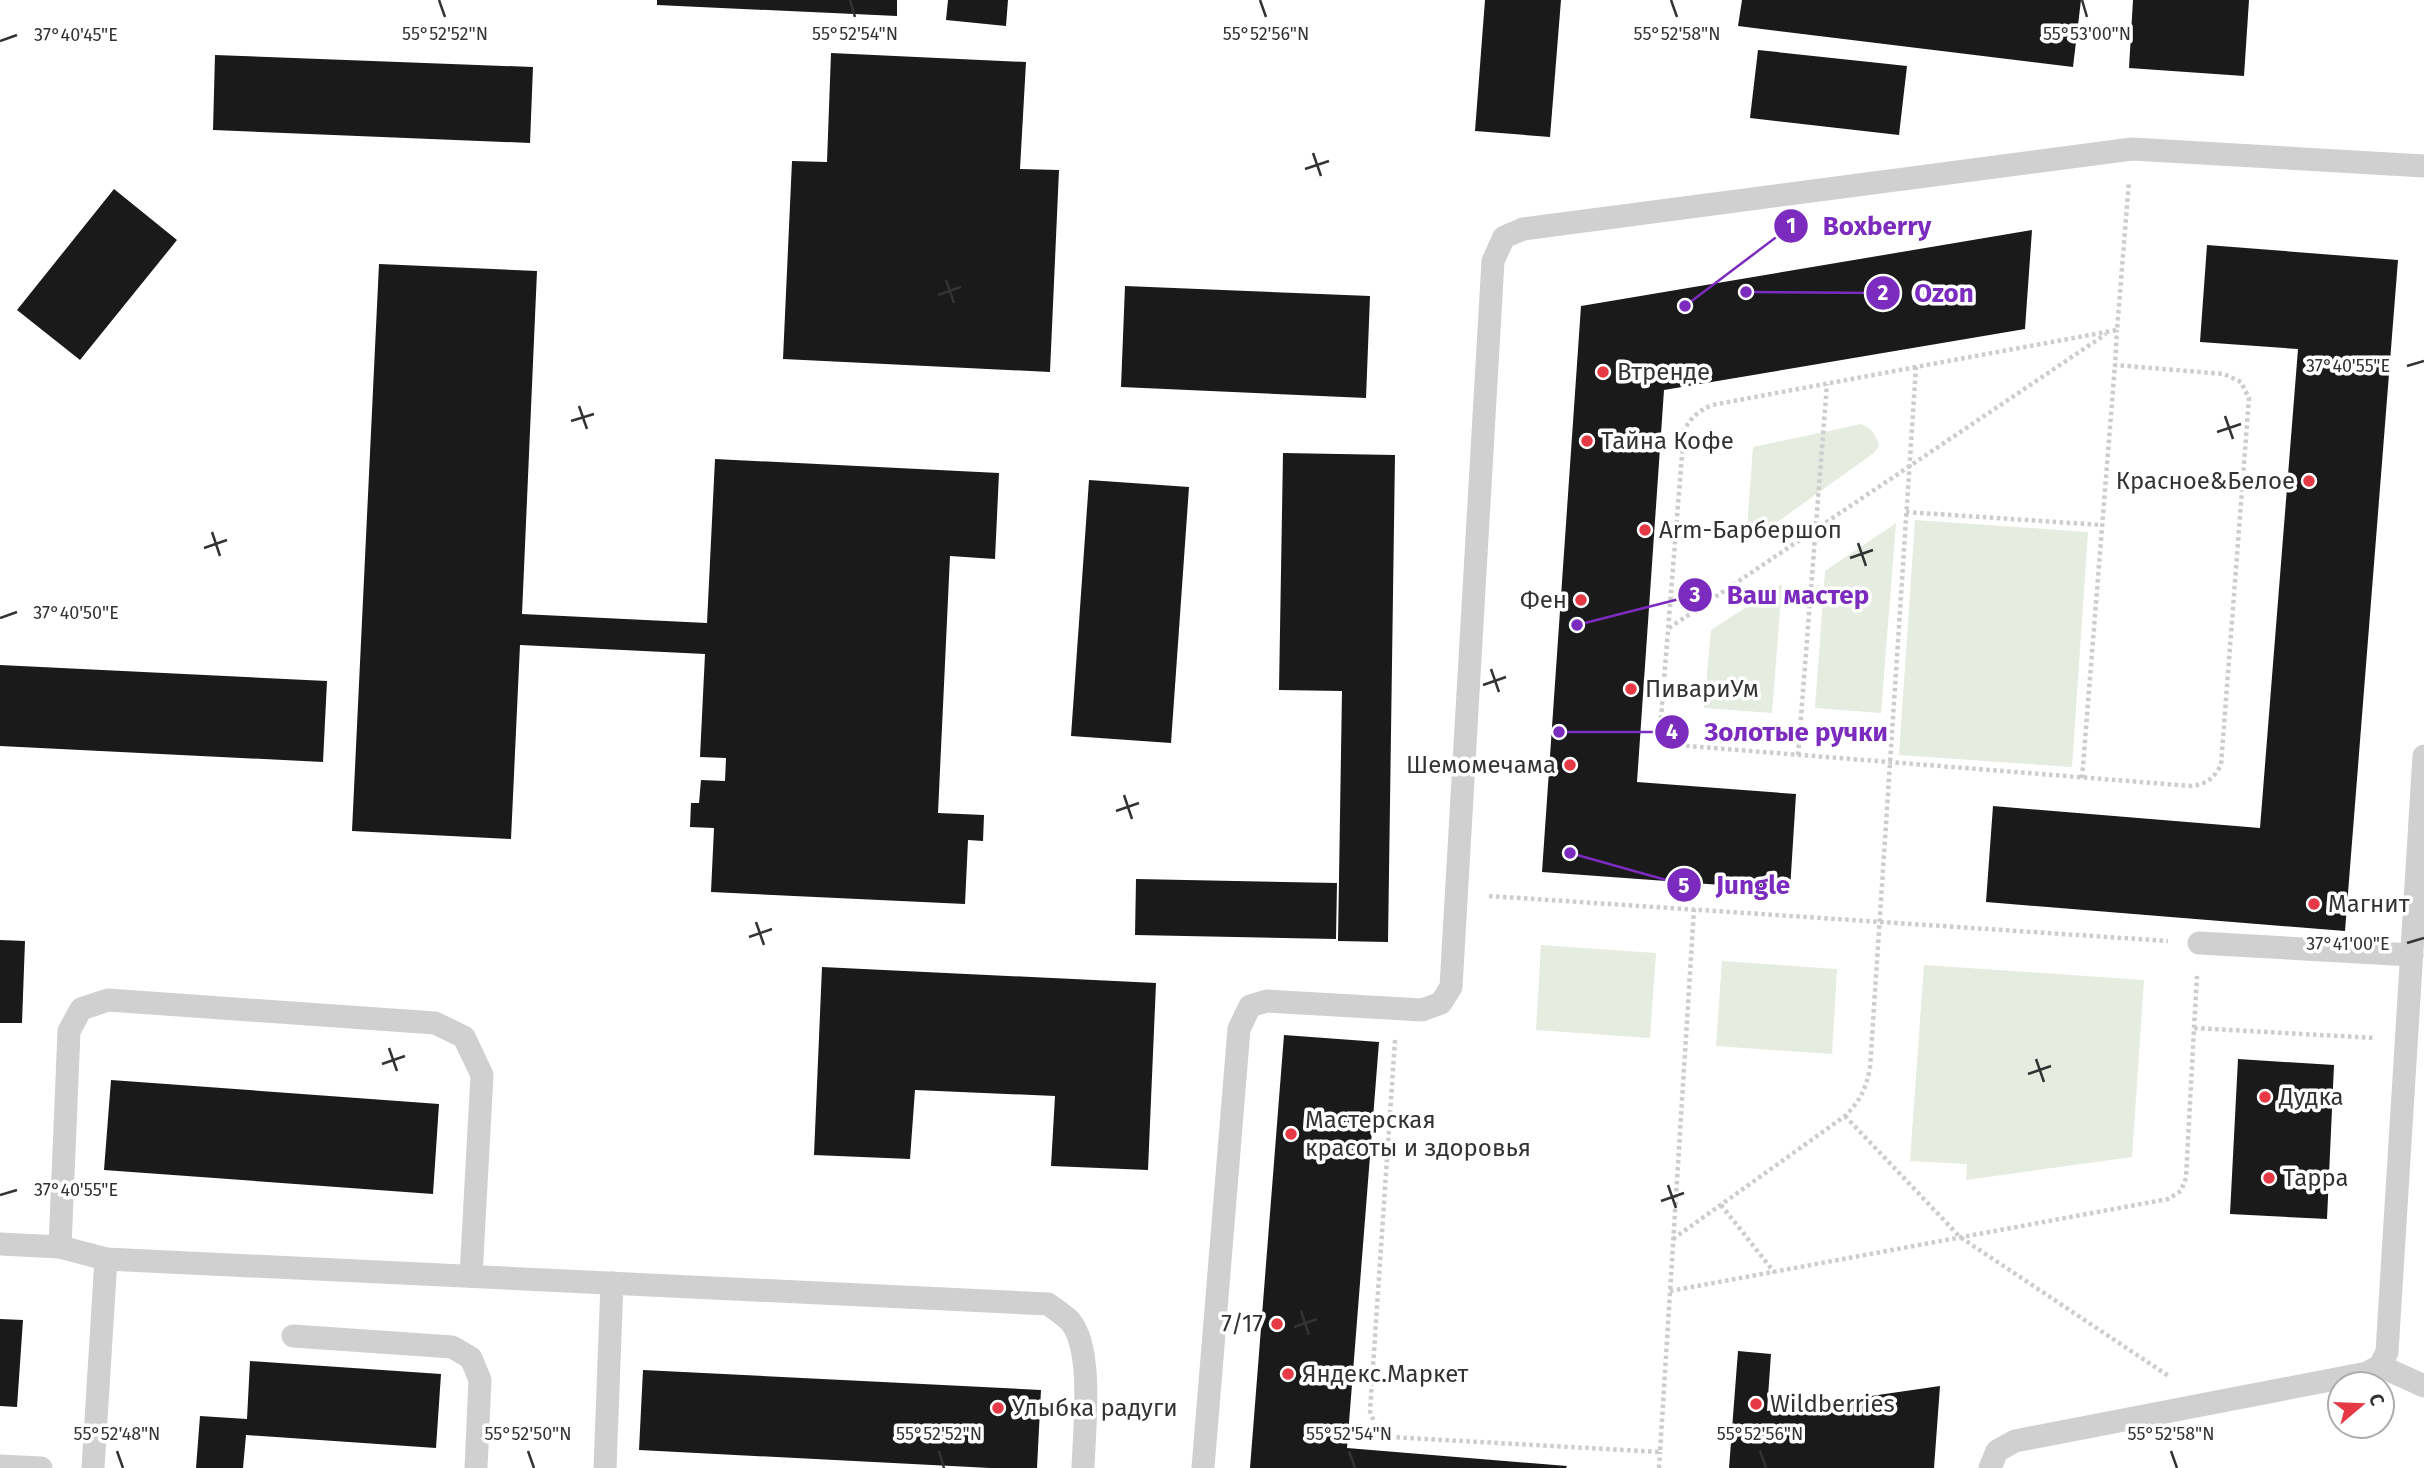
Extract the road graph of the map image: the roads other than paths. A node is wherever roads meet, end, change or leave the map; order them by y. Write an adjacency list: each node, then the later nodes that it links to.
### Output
1 (2424, 166): 19 (lane)
2 (2424, 756): 4 (lane)
3 (2199, 943): 4 (lane)
4 (2412, 955): 11 (lane)
5 (0, 1244): 6 (lane)
6 (60, 1247): 7 (lane); 8 (lane)
7 (106, 1259): 8 (lane); 15 (lane)
8 (471, 1276): 9 (lane)
9 (612, 1283): 17 (lane); 18 (lane)
10 (293, 1336): 16 (lane)
11 (2380, 1366): 12 (lane); 20 (lane)
12 (2424, 1386)
13 (0, 1465): 14 (lane)
14 (41, 1468)
15 (93, 1468)
16 (476, 1468)
17 (605, 1468)
18 (1083, 1468)
19 (1203, 1468)
20 (1990, 1468)

